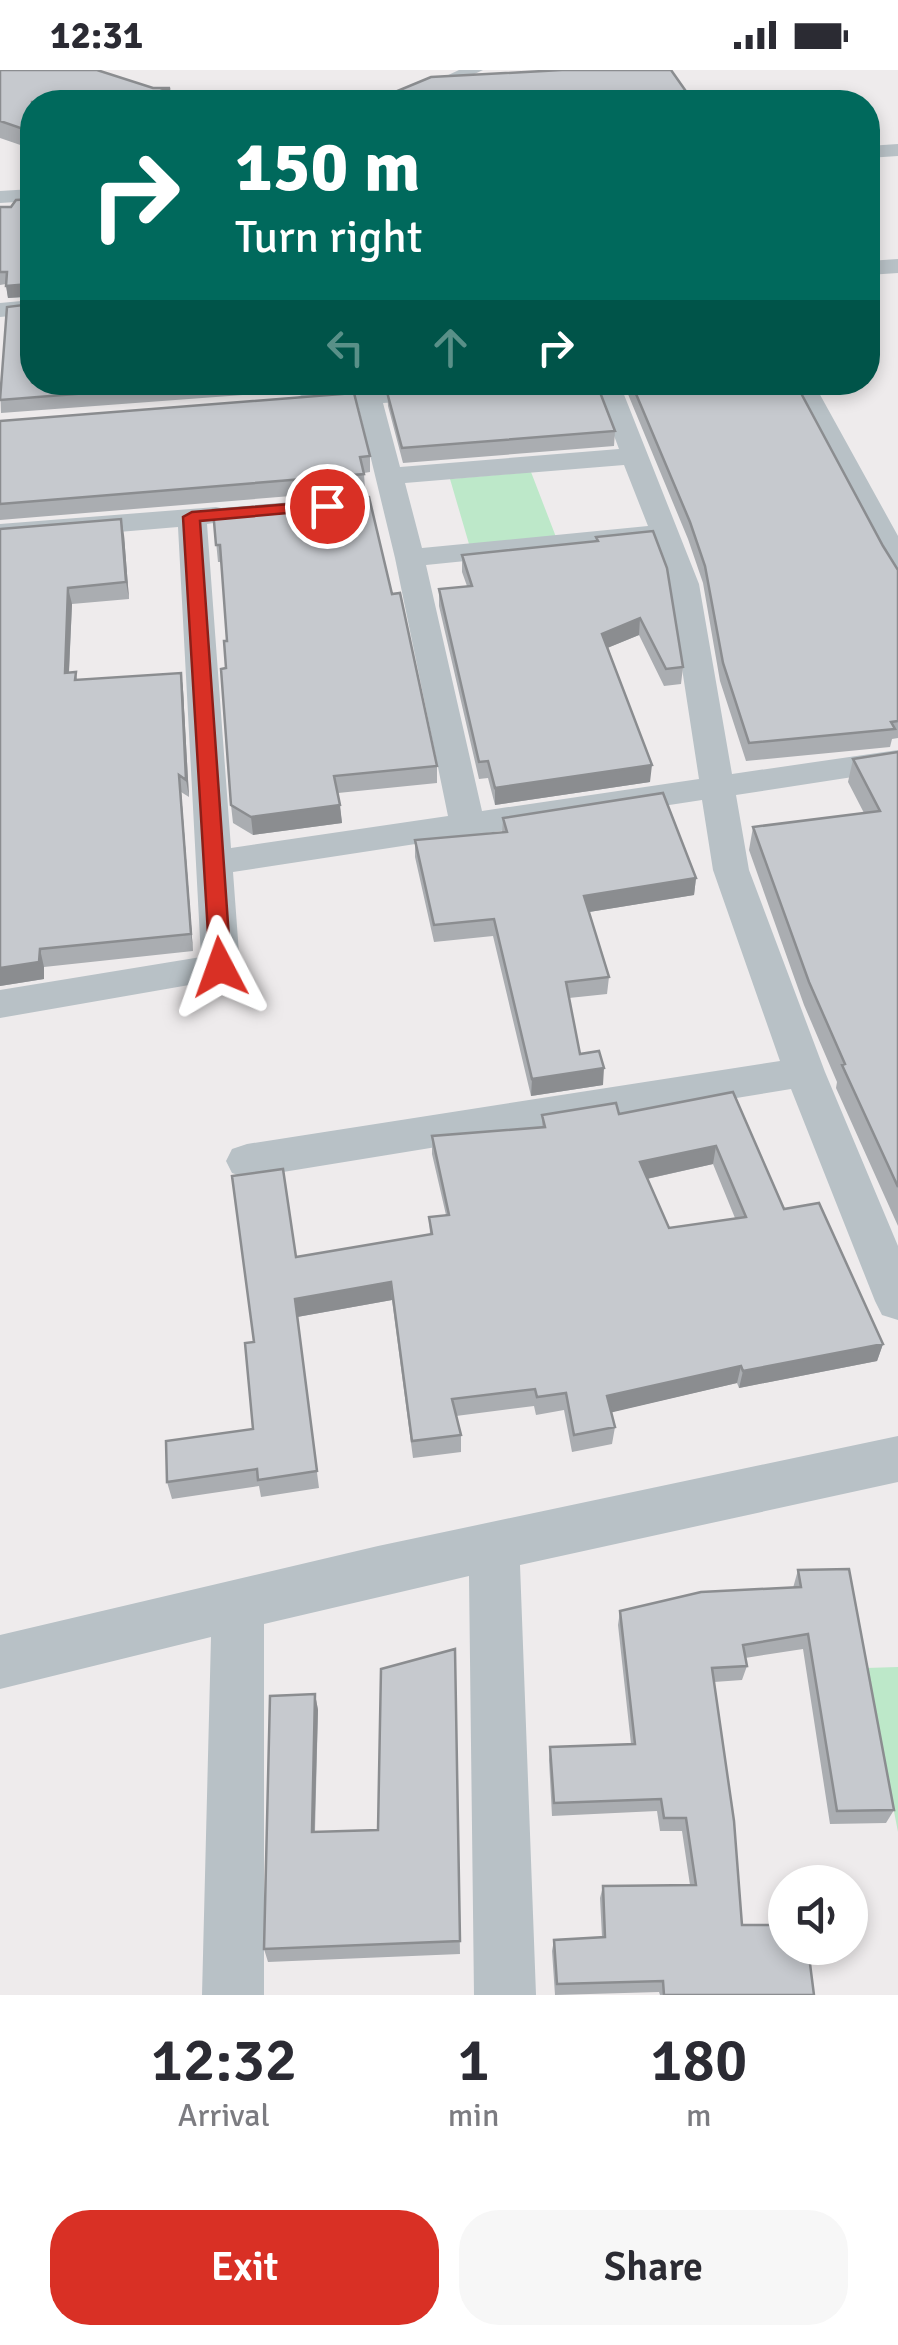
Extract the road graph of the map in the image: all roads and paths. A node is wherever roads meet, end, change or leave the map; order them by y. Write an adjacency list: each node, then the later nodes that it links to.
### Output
1 (474, 70): 2 (street)
2 (428, 90)
3 (334, 395): 7 (street)
4 (369, 395): 10 (street)
5 (611, 395): 8 (street)
6 (807, 395): 11 (street)
7 (272, 404)
8 (633, 456): 10 (street); 15 (street)
9 (898, 491): 11 (street)
10 (386, 492): 16 (street)
11 (862, 495): 17 (street)
12 (247, 512): 13 (street)
13 (192, 517): 14 (street); 21 (street)
14 (0, 533)
15 (662, 534): 16 (street); 19 (street)
16 (410, 558): 20 (street)
17 (898, 562)
18 (898, 760): 19 (street)
19 (716, 787): 20 (street); 23 (street)
20 (467, 824): 21 (street)
21 (214, 863): 22 (street)
22 (0, 1004)
23 (805, 1072): 24 (street); 25 (street)
24 (247, 1161)
25 (898, 1301)
26 (898, 1459): 27 (street)
27 (494, 1546): 28 (street); 31 (street)
28 (238, 1604): 29 (street); 30 (street)
29 (0, 1662)
30 (233, 1995)
31 (505, 1995)

